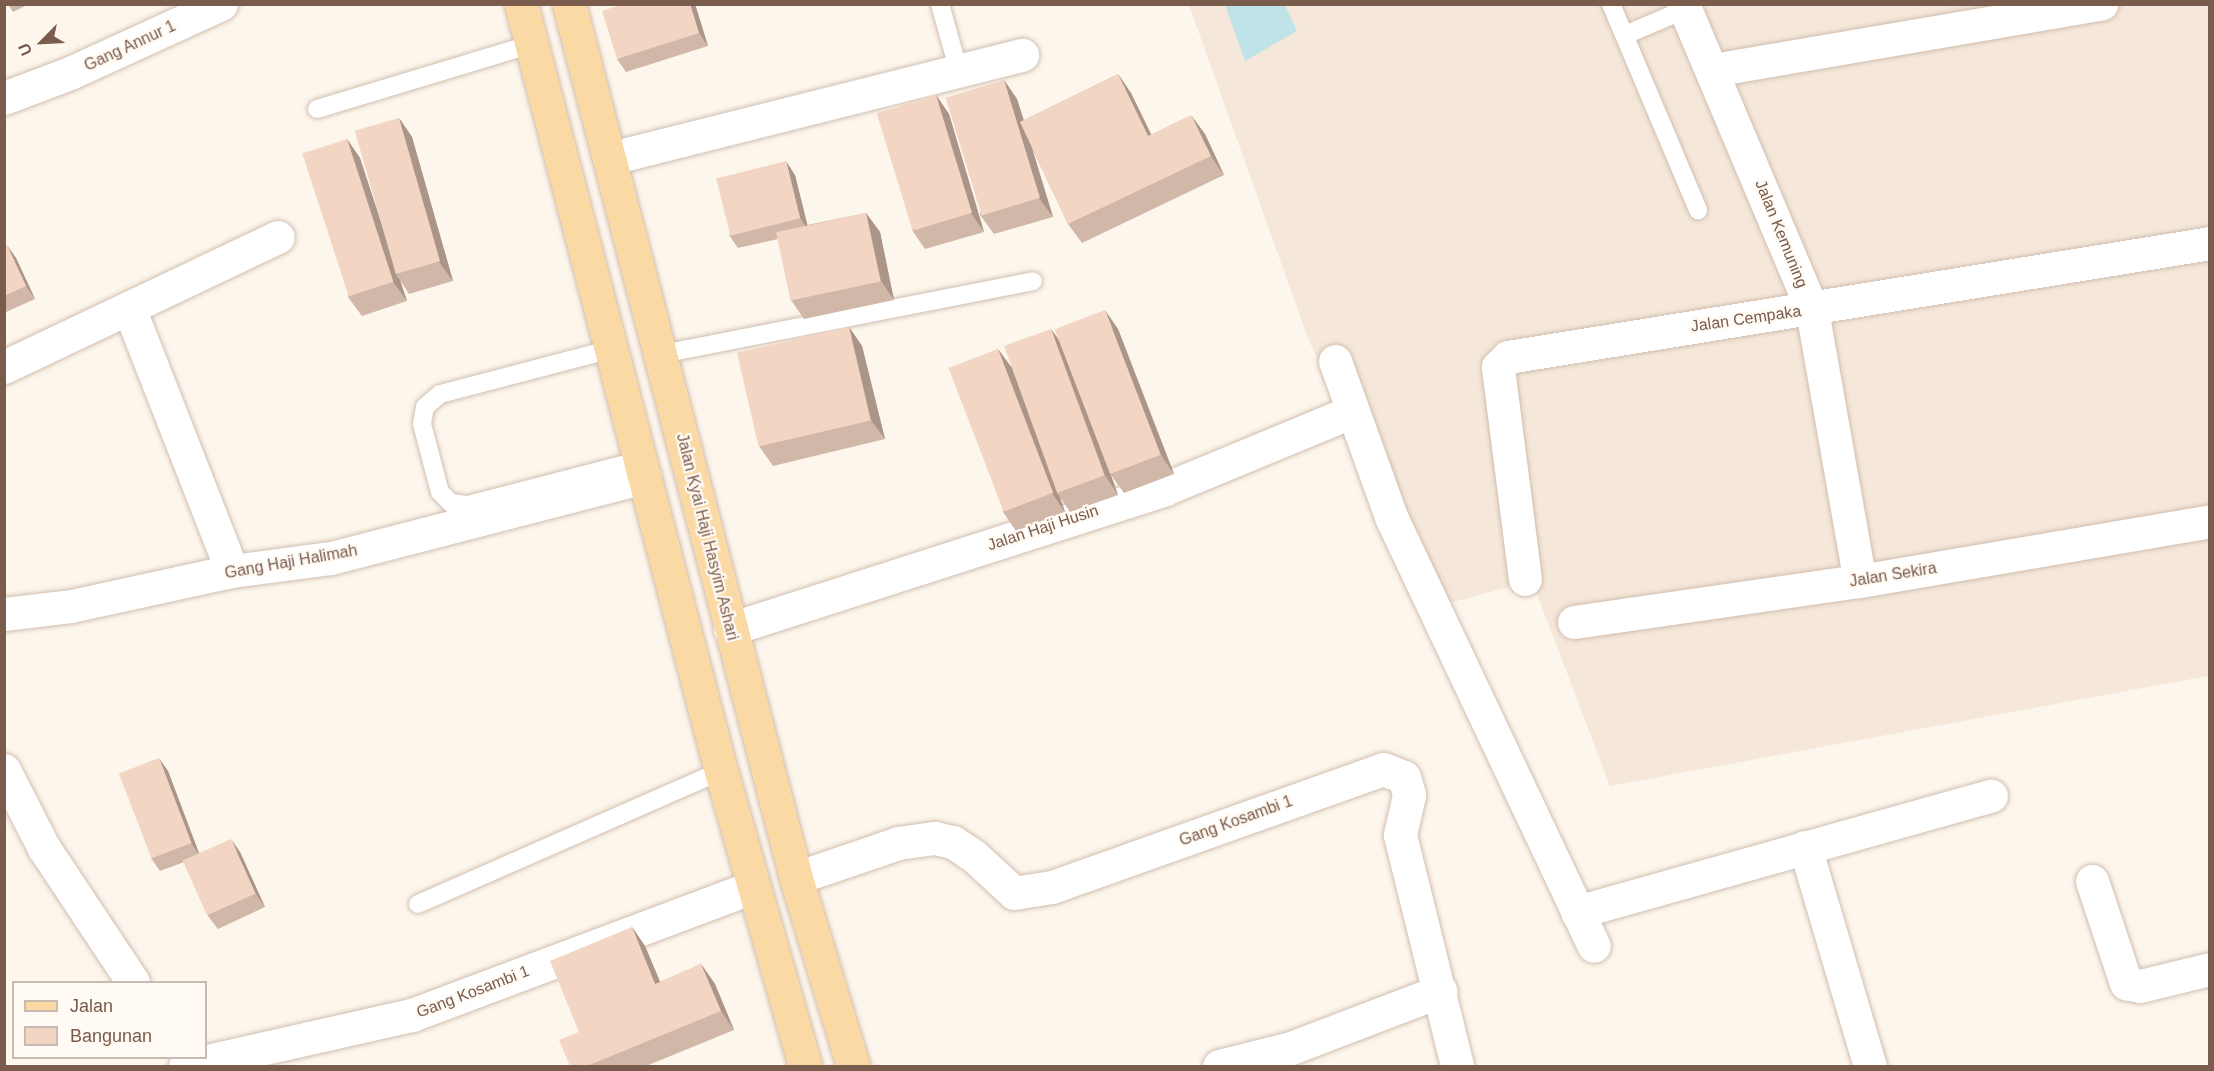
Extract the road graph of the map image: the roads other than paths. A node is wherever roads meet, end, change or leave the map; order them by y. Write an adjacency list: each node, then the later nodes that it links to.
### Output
1 (221, 4): 15 (street, Gang Annur 1)
2 (521, 4): 11 (main road)
3 (569, 4): 17 (main road, Jalan Kyai Haji Hasyim Ashari)
4 (940, 4): 14 (lane)
5 (1611, 4): 10 (lane)
6 (2102, 4): 8 (street)
7 (1684, 7): 10 (lane); 13 (street, Jalan Kemuning)
8 (2063, 8): 9 (street)
9 (1969, 15): 13 (street)
10 (1625, 35): 18 (lane)
11 (532, 44): 16 (lane); 24 (main road)
12 (1022, 55): 14 (street)
13 (1713, 70): 23 (street, Jalan Kemuning)
14 (958, 72): 17 (street)
15 (4, 98)
16 (317, 109)
17 (612, 158): 25 (main road, Jalan Kyai Haji Hasyim Ashari)
18 (1698, 210)
19 (278, 237): 22 (street)
20 (2210, 243): 23 (street, Jalan Cempaka)
21 (1033, 281): 25 (lane)
22 (129, 308): 27 (street); 31 (street)
23 (1812, 310): 32 (street, Jalan Cempaka); 33 (street, Jalan Kemuning)
24 (612, 349): 29 (main road); 29 (lane)
25 (662, 354): 36 (main road, Jalan Kyai Haji Hasyim Ashari)
26 (1335, 361): 28 (street)
27 (4, 367)
28 (1351, 412): 36 (street, Jalan Haji Husin); 45 (street)
29 (643, 468): 31 (street, Gang Haji Halimah); 38 (main road)
30 (2210, 521): 33 (street, Jalan Sekira)
31 (232, 571): 34 (street, Gang Haji Halimah)
32 (1526, 579)
33 (1860, 581): 35 (street, Jalan Sekira)
34 (4, 614)
35 (1574, 622)
36 (730, 629): 41 (main road, Jalan Kyai Haji Hasyim Ashari)
37 (4, 770): 48 (street)
38 (721, 771): 43 (main road); 44 (lane)
39 (1991, 796): 40 (street)
40 (1805, 847): 45 (street); 55 (street)
41 (796, 878): 49 (street, Gang Kosambi 1); 52 (main road, Jalan Kyai Haji Hasyim Ashari)
42 (2092, 881): 47 (street)
43 (752, 887): 50 (street, Gang Kosambi 1); 51 (main road)
44 (418, 904)
45 (1577, 912): 46 (street)
46 (1593, 946)
47 (2210, 969)
48 (132, 981)
49 (1440, 991): 53 (street); 54 (street, Gang Kosambi 1)
50 (184, 1066)
51 (805, 1066)
52 (853, 1066)
53 (1219, 1066)
54 (1457, 1066)
55 (1870, 1066)

